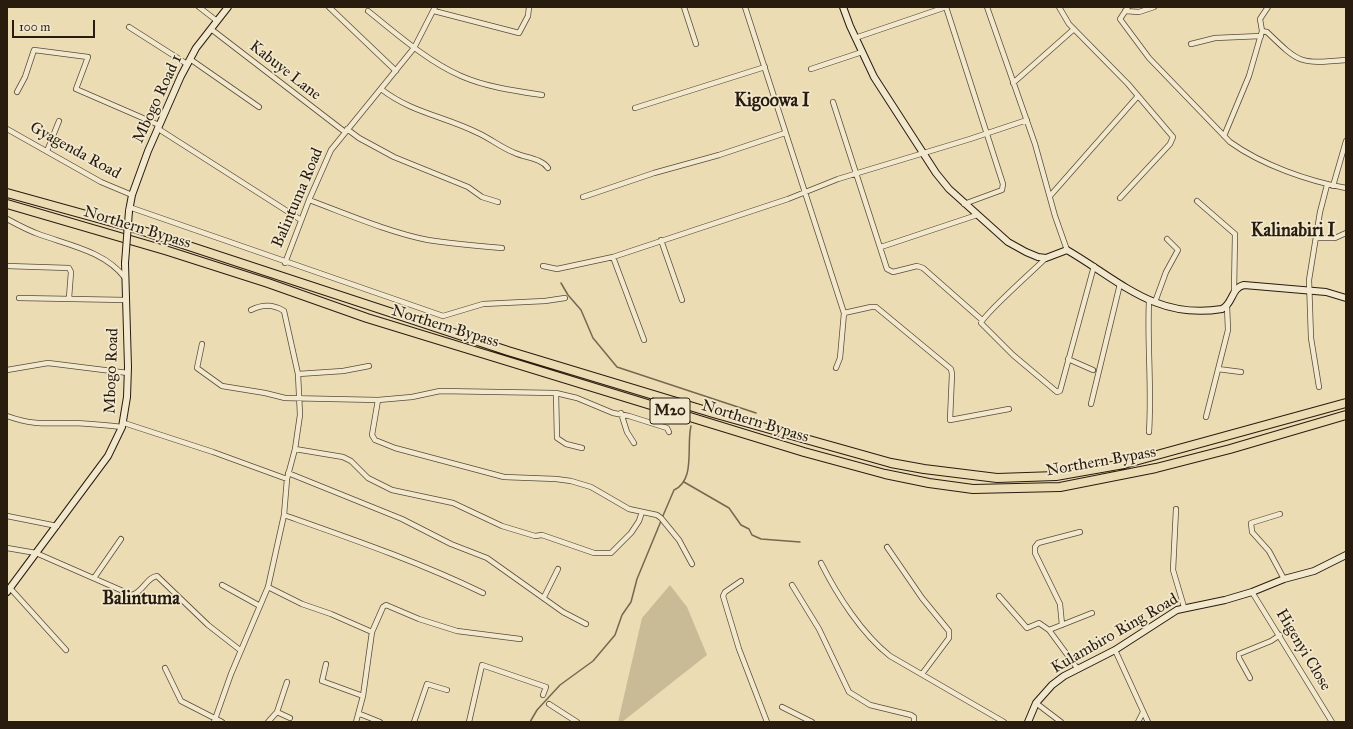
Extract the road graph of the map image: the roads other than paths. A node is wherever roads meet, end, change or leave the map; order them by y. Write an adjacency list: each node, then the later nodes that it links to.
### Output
1 (199, 7): 16 (street)
2 (228, 7): 16 (street, Mbogo Road 1)
3 (329, 7): 30 (street)
4 (529, 7): 13 (street)
5 (684, 7): 22 (street)
6 (746, 7): 28 (street)
7 (843, 7): 21 (street)
8 (946, 7): 21 (street); 45 (street)
9 (987, 7): 31 (street)
10 (1059, 7): 19 (street)
11 (1154, 7): 14 (street)
12 (1268, 7): 20 (street)
13 (434, 9): 24 (street, Balintuma Road)
14 (1126, 9): 46 (street)
15 (368, 11): 24 (street)
16 (218, 21): 18 (street, Mbogo Road 1)
17 (129, 27): 27 (street)
18 (211, 30): 27 (street, Mbogo Road 1); 43 (street, Kabuye Lane)
19 (1074, 30): 31 (street); 35 (street)
20 (1261, 34): 23 (street); 26 (street); 46 (street)
21 (855, 38): 25 (street)
22 (696, 44)
23 (1191, 44)
24 (414, 48): 30 (street, Balintuma Road); 34 (street)
25 (862, 52): 29 (street); 49 (street)
26 (1346, 60)
27 (189, 62): 37 (street); 41 (street, Mbogo Road 1)
28 (765, 67): 38 (street); 44 (street)
29 (811, 69)
30 (396, 71): 32 (street, Balintuma Road)
31 (1012, 83): 39 (street)
32 (381, 89): 43 (street, Balintuma Road); 50 (street)
33 (17, 92): 41 (street)
34 (542, 95)
35 (1138, 96): 58 (street); 60 (street)
36 (833, 102): 51 (street)
37 (260, 107)
38 (635, 108)
39 (1027, 120): 45 (street); 58 (street)
40 (59, 121): 48 (street)
41 (158, 126): 57 (street, Mbogo Road 1); 69 (street)
42 (7, 129): 48 (street, Gyagenda Road)
43 (346, 131): 61 (street, Balintuma Road); 63 (street, Kabuye Lane)
44 (785, 133): 55 (street); 59 (street)
45 (987, 134): 49 (street); 65 (street)
46 (1224, 136): 52 (street)
47 (1346, 141): 53 (street)
48 (47, 151): 57 (street, Gyagenda Road)
49 (922, 153): 51 (street); 65 (street)
50 (548, 168)
51 (858, 173): 55 (street); 74 (street)
52 (1327, 185): 53 (street); 71 (street)
53 (1333, 186): 54 (street)
54 (1346, 188)
55 (805, 191): 73 (street); 96 (street)
56 (7, 193): 113 (highway, Northern Bypass / M20)
57 (132, 195): 66 (street, Mbogo Road 1)
58 (1050, 196): 76 (street)
59 (583, 197)
60 (1120, 198)
61 (309, 200): 69 (street, Balintuma Road); 75 (street)
62 (1197, 201): 86 (street)
63 (498, 202)
64 (7, 204): 117 (highway, Northern Bypass / M20)
65 (964, 204): 67 (street)
66 (129, 209): 79 (street); 83 (street, Mbogo Road, bridge)
67 (977, 215): 74 (street); 78 (street)
68 (7, 218): 83 (street)
69 (301, 220): 79 (street, Balintuma Road)
70 (1346, 233): 71 (street)
71 (1316, 238): 85 (street)
72 (1167, 239): 93 (street)
73 (661, 240): 77 (street); 92 (street)
74 (881, 247): 97 (street)
75 (502, 248)
76 (1067, 250): 78 (street); 82 (street)
77 (613, 257): 81 (street); 98 (street)
78 (1046, 258): 97 (street)
79 (286, 263): 89 (street, Balintuma Road)
80 (7, 266): 88 (street)
81 (542, 266)
82 (1094, 266): 84 (street); 100 (street)
83 (125, 278): 91 (street, Mbogo Road)
84 (1120, 284): 93 (street); 114 (street)
85 (1310, 290): 86 (street); 90 (street); 109 (street)
86 (1234, 291): 94 (street)
87 (19, 298): 88 (street)
88 (69, 298): 91 (street)
89 (565, 298)
90 (1346, 298)
91 (126, 300): 107 (street, Mbogo Road)
92 (682, 300)
93 (1152, 302): 94 (street); 122 (street)
94 (1227, 306): 103 (street)
95 (251, 310): 108 (street)
96 (844, 313): 102 (street); 115 (street)
97 (982, 320): 100 (street)
98 (644, 340)
99 (202, 344): 111 (street)
100 (1068, 359): 105 (street)
101 (369, 366): 108 (street)
102 (836, 368)
103 (1218, 369): 106 (street); 119 (street)
104 (7, 370): 107 (street)
105 (1093, 370)
106 (1241, 372)
107 (128, 373): 120 (street, Mbogo Road)
108 (298, 374): 111 (street)
109 (1319, 387)
110 (556, 393): 112 (street); 116 (street); 124 (street)
111 (299, 398): 112 (street); 125 (street)
112 (378, 400): 129 (street)
113 (1346, 403)
114 (1091, 404)
115 (1009, 409)
116 (621, 413): 121 (street); 123 (street)
117 (1346, 415)
118 (7, 416): 120 (street)
119 (1206, 417)
120 (123, 425): 127 (street); 133 (street, Mbogo Road)
121 (669, 432)
122 (1149, 432)
123 (634, 443)
124 (582, 448)
125 (295, 449): 126 (street); 129 (street)
126 (288, 473): 127 (street); 153 (street)
127 (287, 479): 131 (street)
128 (1176, 509): 155 (street)
129 (642, 512): 141 (street)
130 (1280, 514): 144 (street)
131 (284, 515): 148 (street); 151 (street)
132 (7, 516): 133 (street)
133 (57, 526): 138 (street, Mbogo Road)
134 (1080, 532): 158 (street)
135 (121, 539): 143 (street)
136 (887, 547): 169 (street)
137 (7, 548): 138 (street)
138 (36, 553): 143 (street); 149 (street, Mbogo Road)
139 (1346, 555): 144 (street, Kulambiro Ring Road)
140 (821, 563): 169 (street)
141 (692, 564)
142 (558, 569): 153 (street)
143 (94, 578): 164 (street)
144 (1284, 579): 150 (street, Kulambiro Ring Road)
145 (742, 581): 190 (street)
146 (792, 585): 192 (street)
147 (222, 586): 154 (street)
148 (268, 587): 154 (street); 160 (street)
149 (8, 590): 163 (street)
150 (1252, 592): 155 (street, Kulambiro Ring Road); 161 (street, Higenyi Close)
151 (483, 593)
152 (999, 596): 159 (street)
153 (544, 597): 157 (street)
154 (260, 606): 164 (street)
155 (1184, 607): 165 (street, Kulambiro Ring Road)
156 (1092, 613): 158 (street)
157 (586, 624)
158 (1062, 625): 159 (street)
159 (1048, 630): 168 (street)
160 (372, 632): 162 (street); 174 (street)
161 (1280, 635): 170 (street); 198 (street, Higenyi Close)
162 (520, 639)
163 (66, 650)
164 (240, 650): 182 (street)
165 (1115, 650): 168 (street, Kulambiro Ring Road); 179 (street)
166 (326, 664): 174 (street)
167 (165, 668): 182 (street)
168 (1077, 668): 175 (street, Kulambiro Ring Road)
169 (922, 674): 193 (street)
170 (1250, 678)
171 (287, 682): 178 (street)
172 (447, 690): 187 (street)
173 (543, 695): 188 (street)
174 (363, 696): 180 (street)
175 (1036, 703): 194 (street, Kulambiro Ring Road); 195 (street)
176 (549, 704): 189 (street)
177 (782, 707): 191 (street)
178 (277, 712): 181 (street); 184 (street)
179 (1144, 712): 196 (street); 197 (street)
180 (360, 714): 185 (street); 186 (street)
181 (290, 718)
182 (215, 720): 183 (street)
183 (222, 722)
184 (268, 722)
185 (356, 722)
186 (380, 722)
187 (414, 722)
188 (469, 722)
189 (577, 722)
190 (767, 722)
191 (812, 722)
192 (914, 722)
193 (1004, 722)
194 (1028, 722)
195 (1061, 722)
196 (1138, 722)
197 (1148, 722)
198 (1332, 722)

